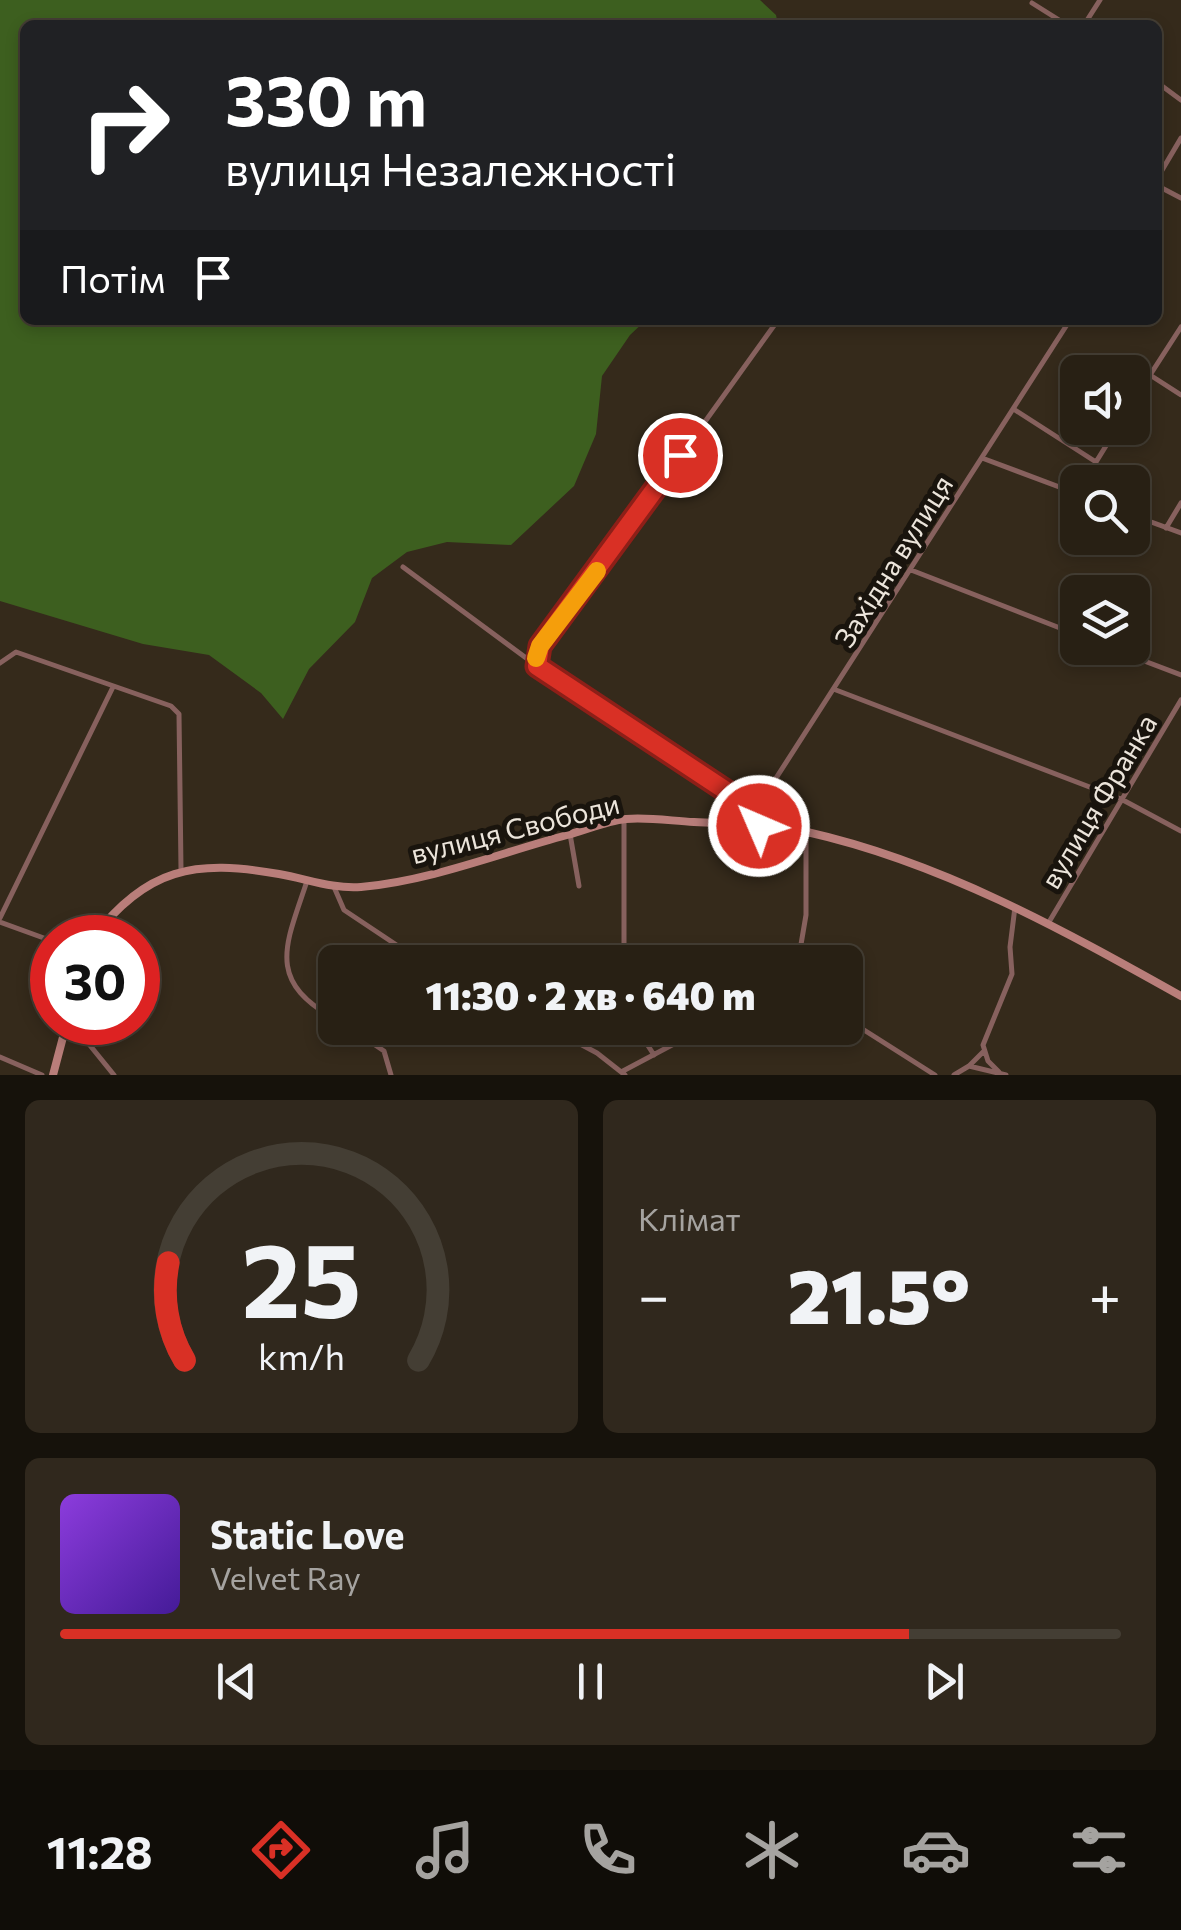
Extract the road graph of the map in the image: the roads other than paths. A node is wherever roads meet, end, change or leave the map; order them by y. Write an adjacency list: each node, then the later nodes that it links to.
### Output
1 (1032, 3): 2 (street)
2 (1058, 20)
3 (1181, 138): 4 (street)
4 (1162, 170)
5 (774, 325): 25 (street)
6 (1067, 325): 10 (street, Західна вулиця)
7 (1181, 326): 8 (street)
8 (1150, 375): 9 (street)
9 (1181, 395)
10 (1015, 410): 11 (street); 14 (street, Західна вулиця)
11 (1060, 439)
12 (1070, 445): 13 (street)
13 (1106, 445)
14 (982, 458): 15 (street); 21 (street, Західна вулиця)
15 (1060, 487)
16 (1181, 503): 18 (street)
17 (1150, 522): 18 (street)
18 (1166, 528): 19 (street)
19 (1181, 533)
20 (403, 567): 25 (street)
21 (911, 570): 22 (street); 28 (street, Західна вулиця)
22 (1060, 628)
23 (0, 663): 27 (street)
24 (1150, 663): 26 (street)
25 (537, 666): 31 (street)
26 (1181, 675)
27 (113, 688): 37 (street); 43 (street)
28 (836, 690): 30 (street); 31 (street, Західна вулиця)
29 (1181, 700): 30 (street, вулиця Франка)
30 (1122, 799): 35 (street); 44 (street, вулиця Франка)
31 (758, 814): 33 (street)
32 (624, 819): 33 (street, вулиця Свободи); 36 (street, вулиця Свободи); 47 (street)
33 (759, 826): 34 (street, вулиця Свободи)
34 (806, 831): 41 (street, вулиця Свободи); 48 (street)
35 (1181, 832)
36 (570, 834): 39 (street); 40 (street, вулиця Свободи)
37 (182, 869): 38 (street, вулиця Свободи); 42 (street, вулиця Свободи)
38 (307, 881): 40 (street, вулиця Свободи); 50 (street)
39 (579, 886)
40 (334, 888): 46 (street)
41 (1015, 907): 44 (street, вулиця Свободи); 58 (street)
42 (110, 915)
43 (0, 920): 45 (street)
44 (1049, 922): 49 (street, вулиця Свободи)
45 (30, 933)
46 (396, 945)
47 (624, 945)
48 (801, 945)
49 (1181, 996)
50 (318, 1007)
51 (863, 1029): 68 (street)
52 (62, 1045): 65 (street)
53 (89, 1045): 66 (street)
54 (375, 1045): 67 (street)
55 (578, 1045): 62 (street)
56 (648, 1045): 59 (street)
57 (673, 1045): 59 (street)
58 (983, 1052): 61 (street); 63 (street)
59 (654, 1055): 62 (street)
60 (0, 1057): 64 (street)
61 (969, 1066): 63 (street); 69 (street)
62 (624, 1073)
63 (1002, 1073)
64 (42, 1075)
65 (53, 1075)
66 (114, 1075)
67 (391, 1075)
68 (935, 1075)
69 (954, 1075)

